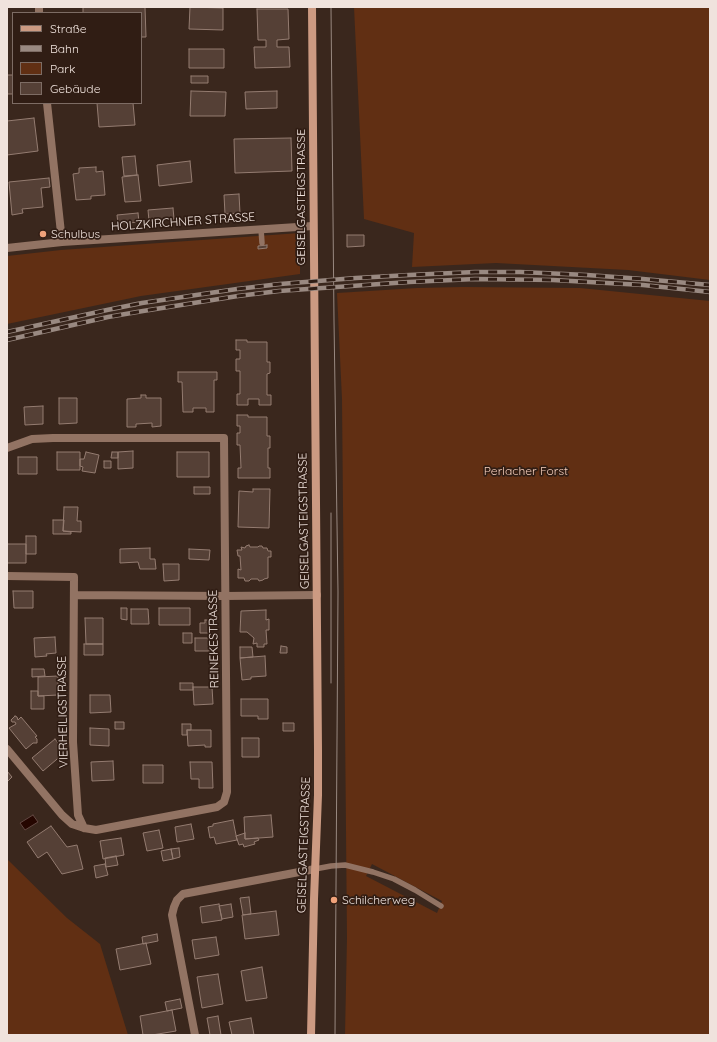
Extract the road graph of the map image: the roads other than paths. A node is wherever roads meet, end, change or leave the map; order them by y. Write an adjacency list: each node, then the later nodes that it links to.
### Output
1 (312, 7): 3 (main road, GEISELGASTEIGSTRASSE)
2 (47, 104): 5 (street)
3 (313, 226): 4 (street, HOLZKIRCHNER STRASSE); 11 (main road, GEISELGASTEIGSTRASSE)
4 (261, 229): 5 (street, HOLZKIRCHNER STRASSE); 6 (lane)
5 (62, 242): 7 (street, HOLZKIRCHNER STRASSE)
6 (262, 243)
7 (7, 248)
8 (7, 448): 12 (street, REINEKESTRASSE)
9 (7, 576): 10 (street, VIERHEILIGSTRASSE)
10 (74, 595): 12 (street); 14 (street, VIERHEILIGSTRASSE)
11 (317, 595): 12 (street); 15 (main road, GEISELGASTEIGSTRASSE)
12 (225, 596): 14 (street, REINEKESTRASSE)
13 (7, 749): 14 (street, REINEKESTRASSE)
14 (84, 828)
15 (315, 869): 16 (lane); 17 (street); 18 (main road, GEISELGASTEIGSTRASSE)
16 (440, 906)
17 (194, 1035)
18 (311, 1035)

